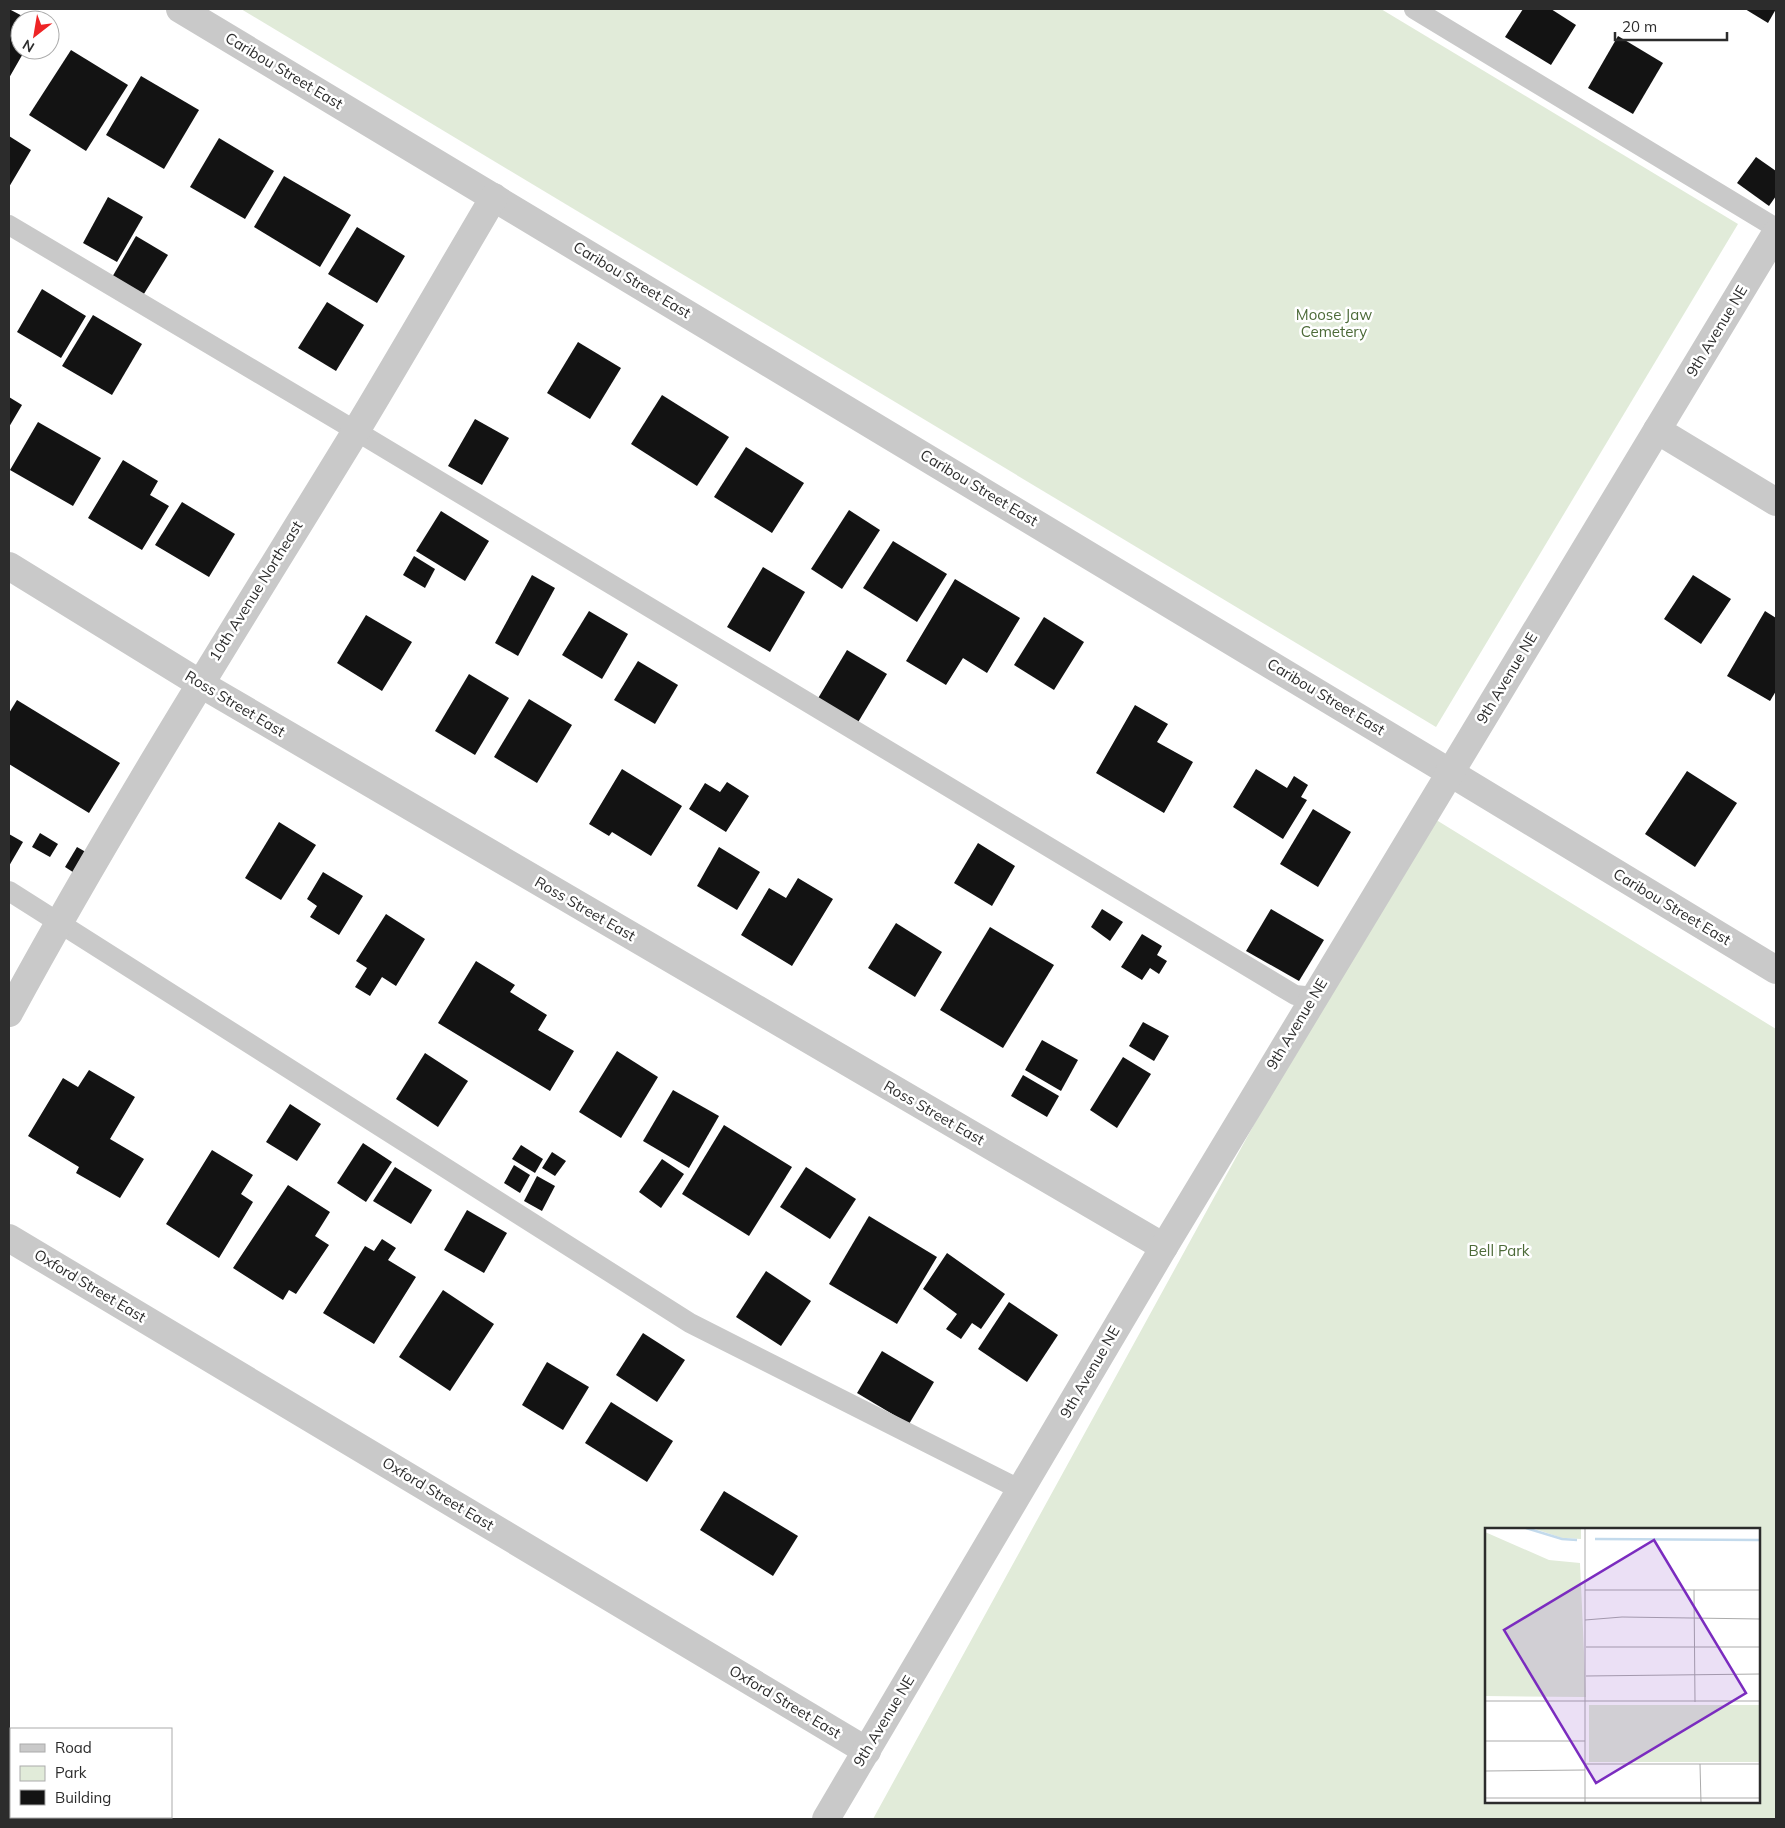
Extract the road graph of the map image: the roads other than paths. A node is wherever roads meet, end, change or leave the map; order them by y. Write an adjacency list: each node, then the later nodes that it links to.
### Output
1 (180, 9): 3 (street, Caribou Street East)
2 (1414, 9): 5 (lane)
3 (494, 197): 7 (street, 10th Avenue Northeast); 12 (street, Caribou Street East)
4 (9, 225): 7 (lane)
5 (1776, 228)
6 (1776, 233): 8 (street, 9th Avenue NE)
7 (356, 430): 11 (street, 10th Avenue Northeast); 16 (lane)
8 (1657, 430): 9 (street); 12 (street, 9th Avenue NE)
9 (1776, 502)
10 (9, 566): 11 (street, Ross Street East)
11 (199, 683): 14 (street, 10th Avenue Northeast); 19 (street, Ross Street East)
12 (1449, 772): 15 (street, Caribou Street East); 16 (street, 9th Avenue NE)
13 (9, 891): 14 (lane)
14 (59, 921): 17 (street, 10th Avenue Northeast); 20 (lane)
15 (1776, 970)
16 (1314, 997): 19 (street, 9th Avenue NE)
17 (9, 1013)
18 (9, 1238): 21 (street, Oxford Street East)
19 (1164, 1247): 20 (street, 9th Avenue NE)
20 (1021, 1490): 21 (street, 9th Avenue NE)
21 (867, 1751): 22 (street, 9th Avenue NE)
22 (826, 1819)

